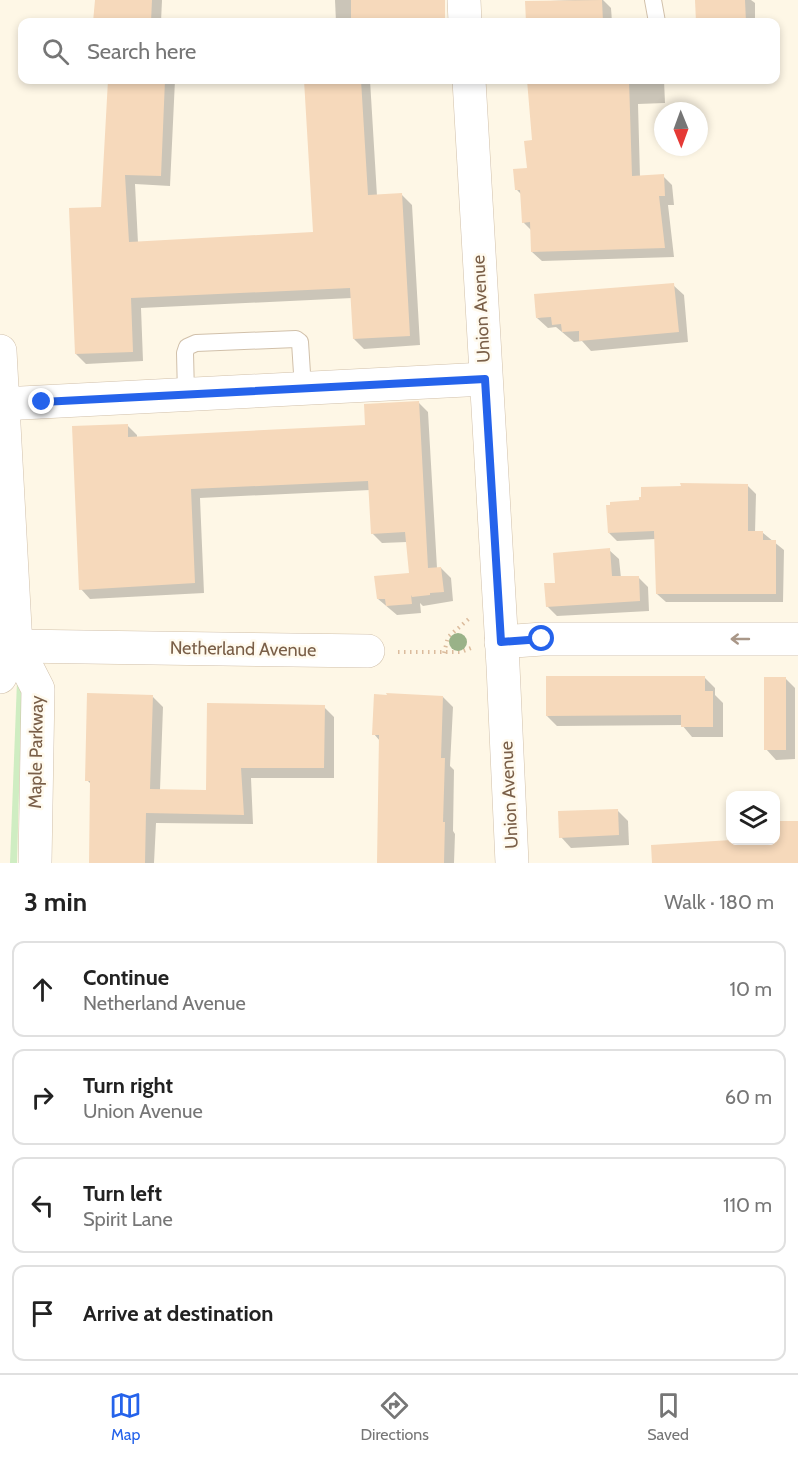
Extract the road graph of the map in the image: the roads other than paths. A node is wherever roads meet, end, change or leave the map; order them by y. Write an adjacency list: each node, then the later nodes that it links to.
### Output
1 (464, 0): 3 (street)
2 (653, 0): 4 (lane)
3 (465, 18)
4 (656, 18)
5 (469, 84): 7 (street, Union Avenue)
6 (0, 351): 10 (street, Maple Parkway)
7 (485, 379): 8 (street); 12 (street, Union Avenue)
8 (303, 389): 9 (street); 9 (lane)
9 (186, 394): 10 (street)
10 (2, 404): 13 (street, Maple Parkway)
11 (798, 639): 12 (street, one-way to 12)
12 (490, 644): 17 (street, Union Avenue)
13 (8, 645): 14 (street, Netherland Avenue); 15 (street); 16 (street, Maple Parkway)
14 (368, 651)
15 (0, 677)
16 (34, 863)
17 (512, 863)

